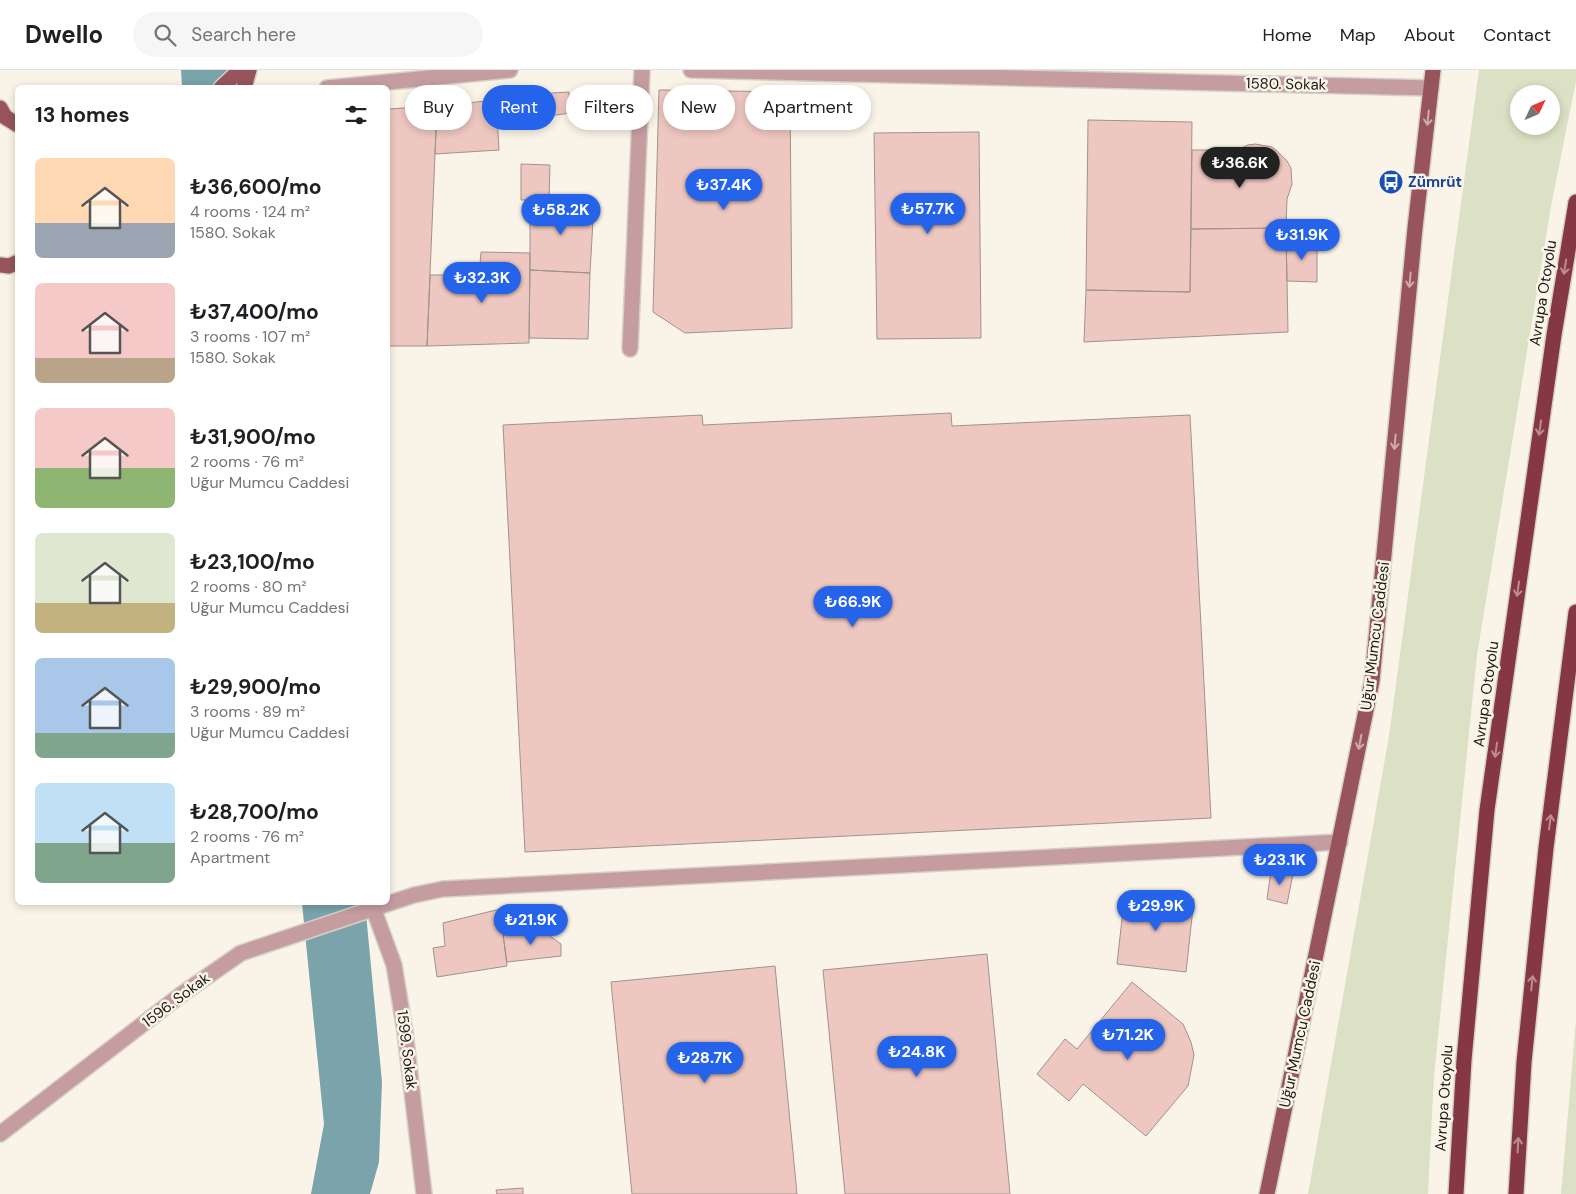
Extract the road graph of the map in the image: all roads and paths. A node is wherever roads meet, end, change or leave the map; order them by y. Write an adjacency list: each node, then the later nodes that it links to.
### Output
1 (240, 70): 7 (main road)
2 (249, 70): 8 (main road)
3 (510, 70): 9 (street)
4 (642, 70): 16 (street)
5 (690, 70): 10 (street, 1580. Sokak)
6 (1433, 70): 10 (main road, Uğur Mumcu Caddesi)
7 (224, 85)
8 (245, 85)
9 (358, 85)
10 (1431, 88): 18 (main road, Uğur Mumcu Caddesi, one-way to 18)
11 (0, 108): 12 (main road)
12 (15, 123)
13 (1576, 202): 24 (highway, Avrupa Otoyolu, one-way to 24)
14 (15, 263): 15 (main road)
15 (0, 266)
16 (630, 349)
17 (1576, 612): 25 (highway, one-way to 17)
18 (1340, 842): 19 (street, 1596. Sokak); 23 (main road, Uğur Mumcu Caddesi)
19 (390, 901)
20 (373, 906): 21 (street, 1596. Sokak); 22 (street, 1599. Sokak)
21 (0, 1134)
22 (424, 1194)
23 (1267, 1194)
24 (1456, 1194)
25 (1516, 1194)

